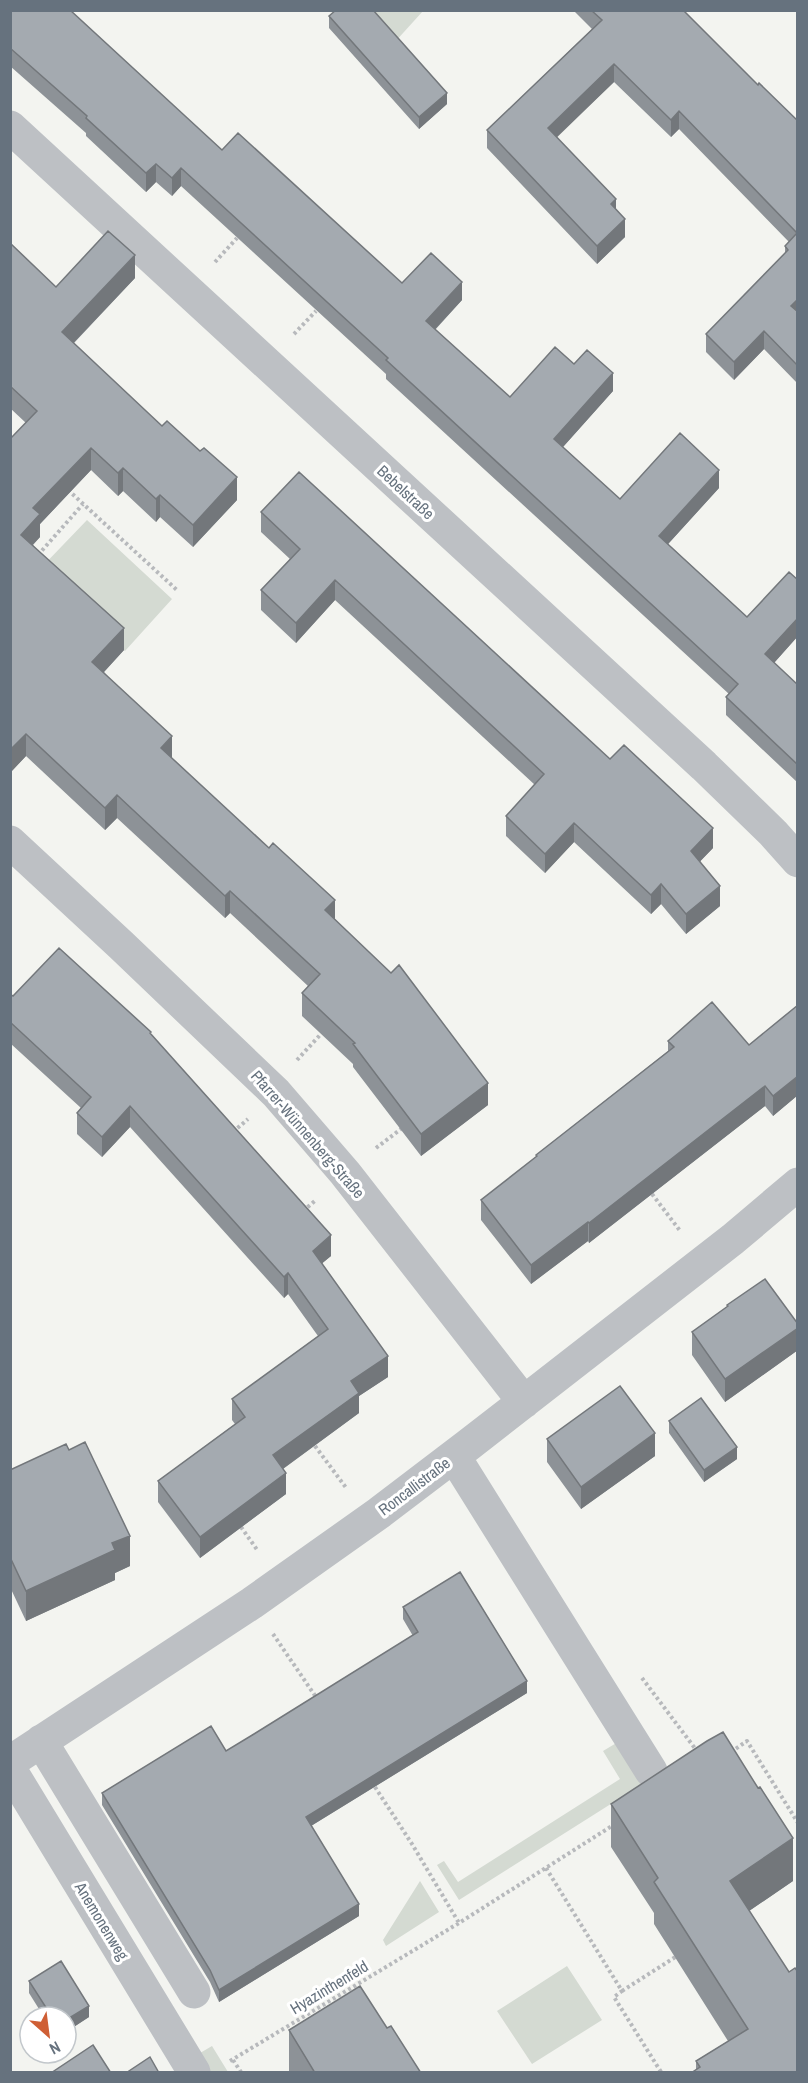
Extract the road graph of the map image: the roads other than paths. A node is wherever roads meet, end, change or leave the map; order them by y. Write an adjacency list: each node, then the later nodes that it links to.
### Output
1 (10, 127): 3 (street, Bebelstraße)
2 (10, 842): 5 (street, Pfarrer-Wünnenberg-Straße)
3 (798, 861)
4 (798, 1184): 5 (street, Roncallistraße)
5 (524, 1402): 6 (street, Roncallistraße)
6 (454, 1456): 7 (street, Roncallistraße); 10 (street)
7 (41, 1741): 8 (street, Roncallistraße); 11 (street)
8 (10, 1762)
9 (10, 1769): 12 (street, Anemonenweg)
10 (651, 1771)
11 (194, 1992)
12 (194, 2073)

